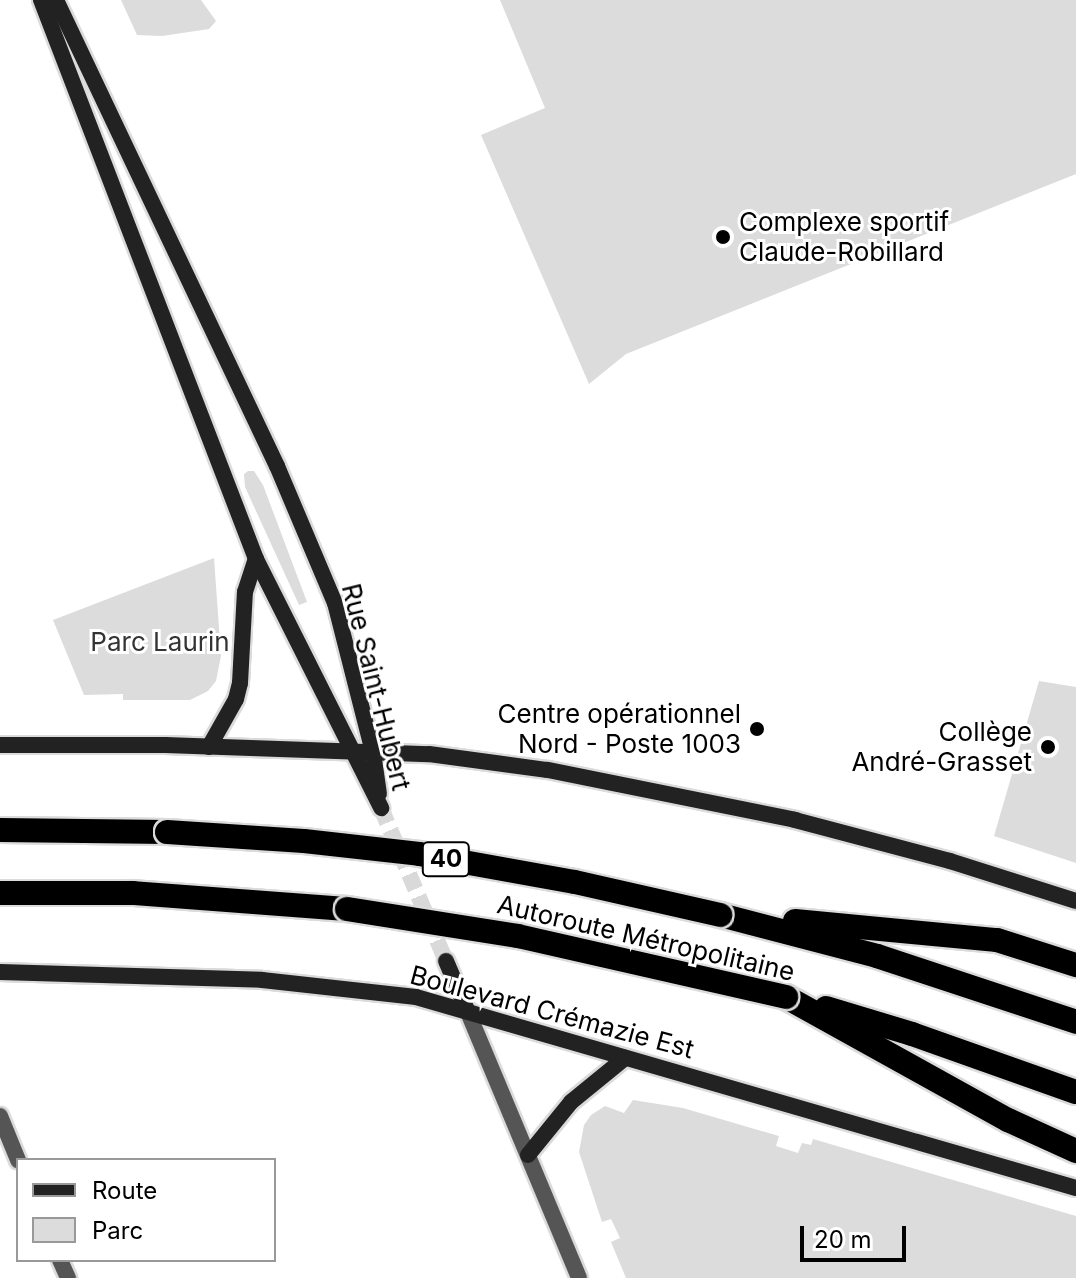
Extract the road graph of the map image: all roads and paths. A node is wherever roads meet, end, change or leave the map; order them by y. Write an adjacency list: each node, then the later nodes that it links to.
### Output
1 (41, 0): 3 (main road, Rue Saint-Hubert)
2 (56, 0): 7 (main road, Rue Saint-Hubert)
3 (256, 559): 5 (main road); 6 (main road, Rue Saint-Hubert)
4 (0, 745): 5 (main road)
5 (209, 747): 6 (main road)
6 (351, 752): 7 (main road); 7 (main road, Rue Saint-Hubert)
7 (373, 752): 10 (main road)
8 (0, 830): 11 (highway, Autoroute Métropolitaine / 40, bridge)
9 (0, 893): 15 (highway, Autoroute Métropolitaine, bridge)
10 (1076, 901)
11 (720, 915): 13 (highway); 17 (highway, Autoroute Métropolitaine / 40)
12 (446, 961): 16 (main road)
13 (1076, 965)
14 (0, 972): 16 (main road, Boulevard Crémazie Est)
15 (786, 997): 19 (highway, Autoroute Métropolitaine); 21 (highway)
16 (467, 1010): 18 (main road, Boulevard Crémazie Est); 22 (street)
17 (1076, 1022)
18 (625, 1058): 22 (main road); 24 (main road, Boulevard Crémazie Est)
19 (1076, 1092)
20 (0, 1116): 23 (street)
21 (1076, 1151)
22 (528, 1155): 25 (street)
23 (17, 1158)
24 (1076, 1188)
25 (579, 1278)

